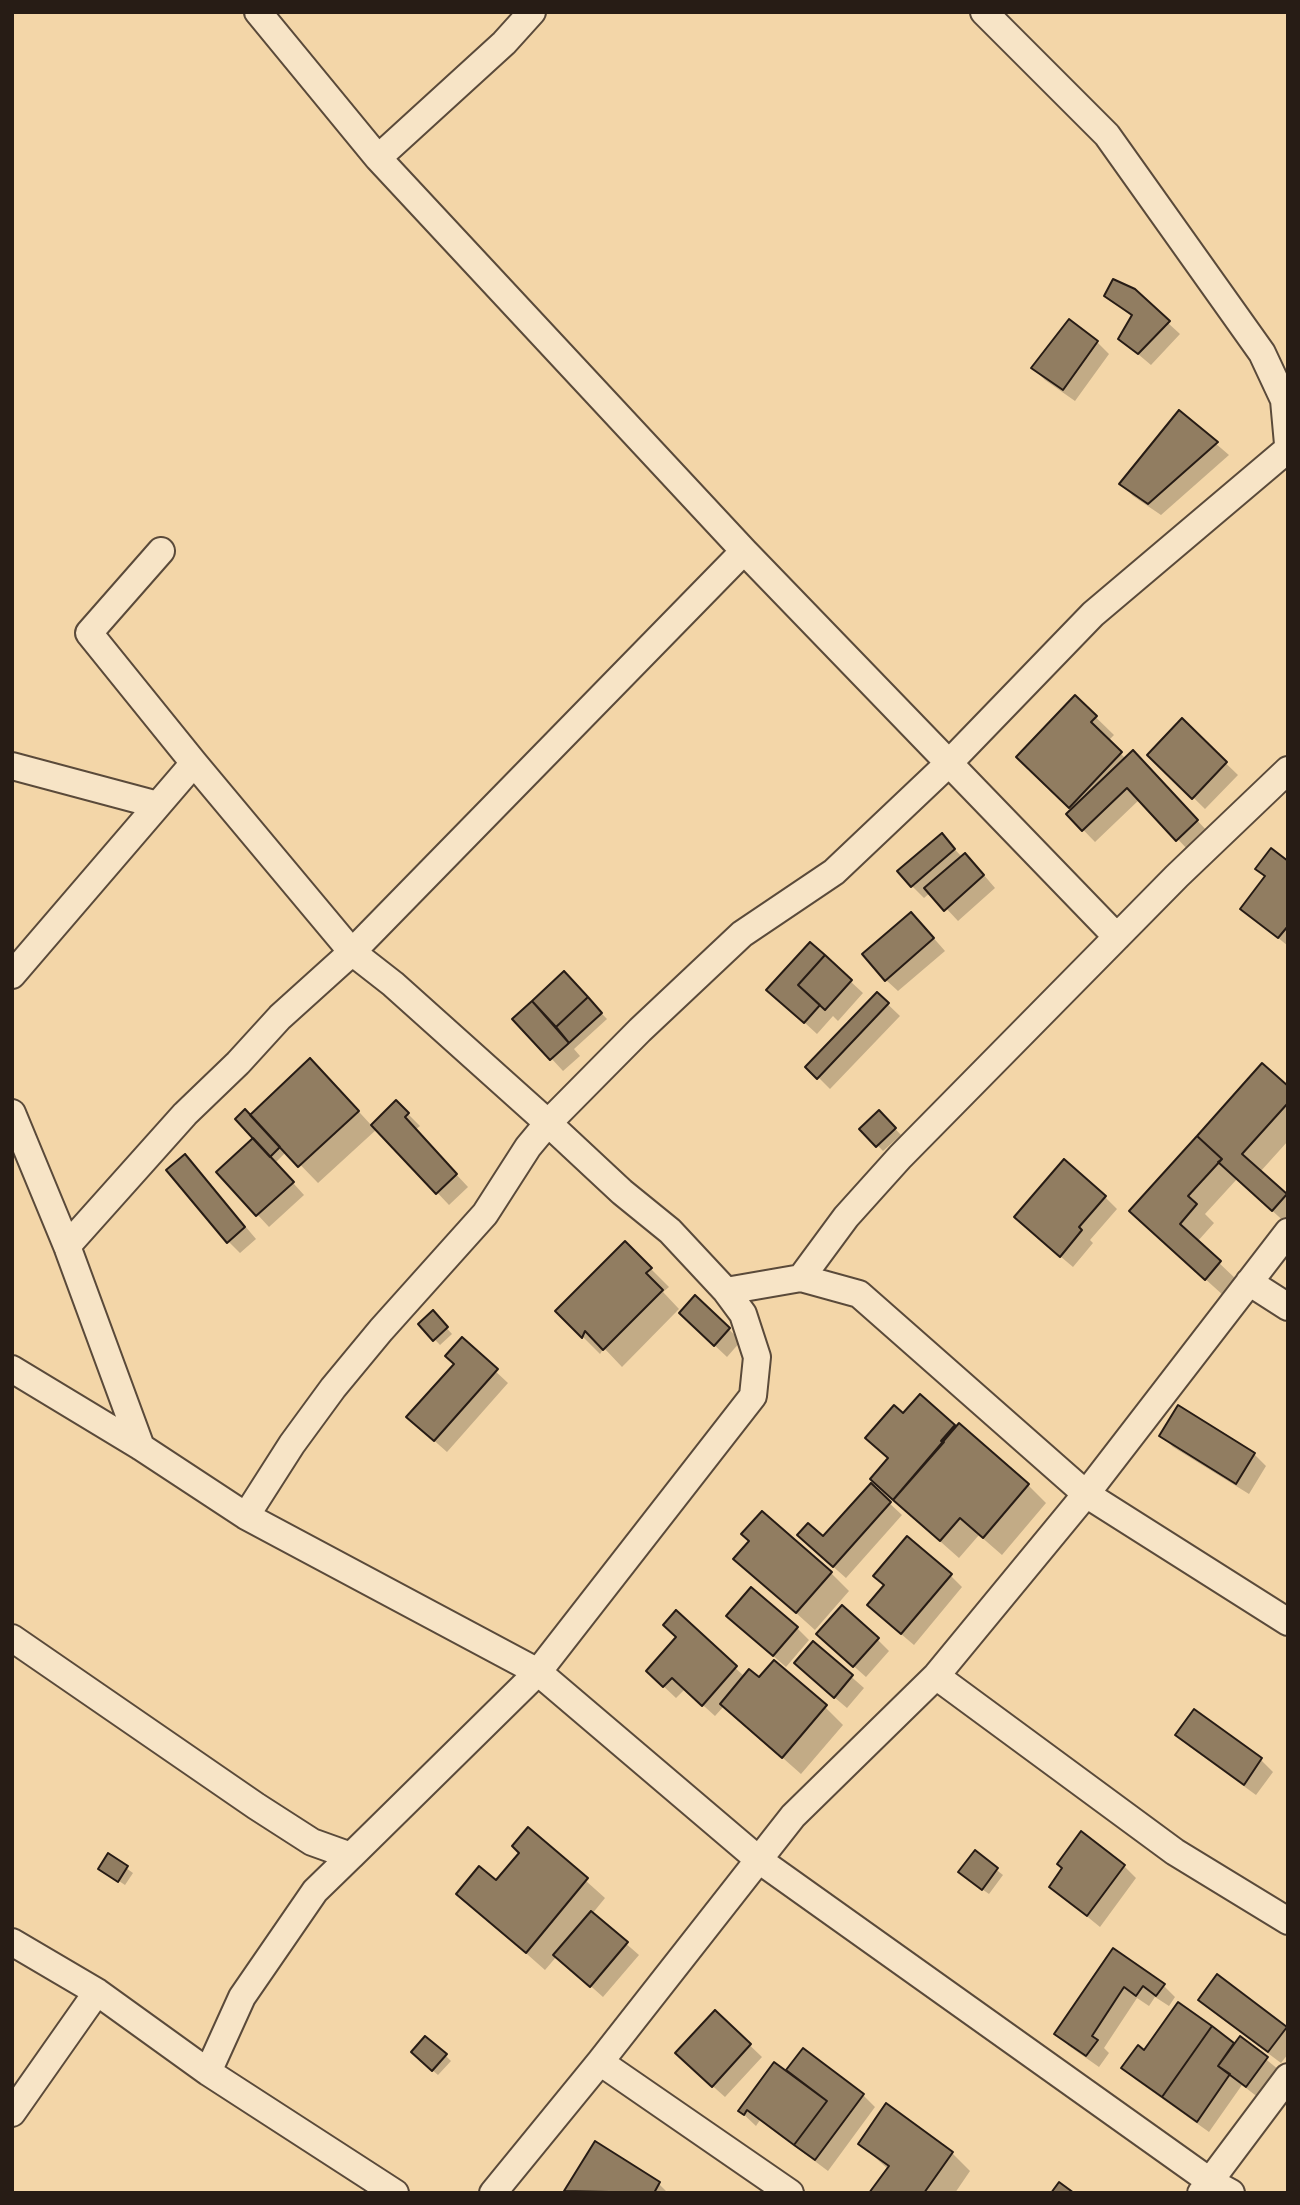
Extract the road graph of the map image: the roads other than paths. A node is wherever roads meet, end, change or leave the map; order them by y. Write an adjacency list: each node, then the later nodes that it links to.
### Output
1 (258, 12): 4 (street)
2 (532, 12): 4 (street)
3 (984, 12): 5 (street)
4 (378, 158): 7 (street)
5 (1288, 447): 9 (street)
6 (161, 551): 8 (street)
7 (744, 551): 9 (street); 14 (street)
8 (194, 763): 12 (street); 14 (street)
9 (948, 764): 13 (street); 17 (street)
10 (12, 766): 12 (street)
11 (1288, 770): 13 (street)
12 (158, 805): 15 (street)
13 (1117, 937): 20 (street)
14 (352, 952): 17 (street); 19 (street)
15 (12, 975)
16 (12, 1113): 19 (street)
17 (548, 1123): 22 (street); 27 (street)
18 (1288, 1232): 21 (street)
19 (67, 1246): 25 (street)
20 (801, 1278): 22 (street); 26 (street)
21 (1250, 1282): 23 (street); 26 (street)
22 (726, 1291): 30 (street)
23 (1288, 1307)
24 (12, 1368): 25 (street)
25 (141, 1447): 27 (street)
26 (1086, 1494): 28 (street); 31 (street)
27 (246, 1517): 30 (street)
28 (1288, 1622)
29 (12, 1638): 32 (street)
30 (538, 1672): 32 (street); 33 (street)
31 (936, 1676): 33 (street); 34 (street)
32 (351, 1856): 38 (street)
33 (759, 1860): 37 (street); 41 (street)
34 (1288, 1922)
35 (12, 1942): 36 (street)
36 (97, 1992): 38 (street); 40 (street)
37 (600, 2062): 43 (street); 44 (street)
38 (208, 2072): 42 (street)
39 (1288, 2077): 41 (street)
40 (12, 2113)
41 (1214, 2189)
42 (395, 2193)
43 (494, 2193)
44 (790, 2193)

